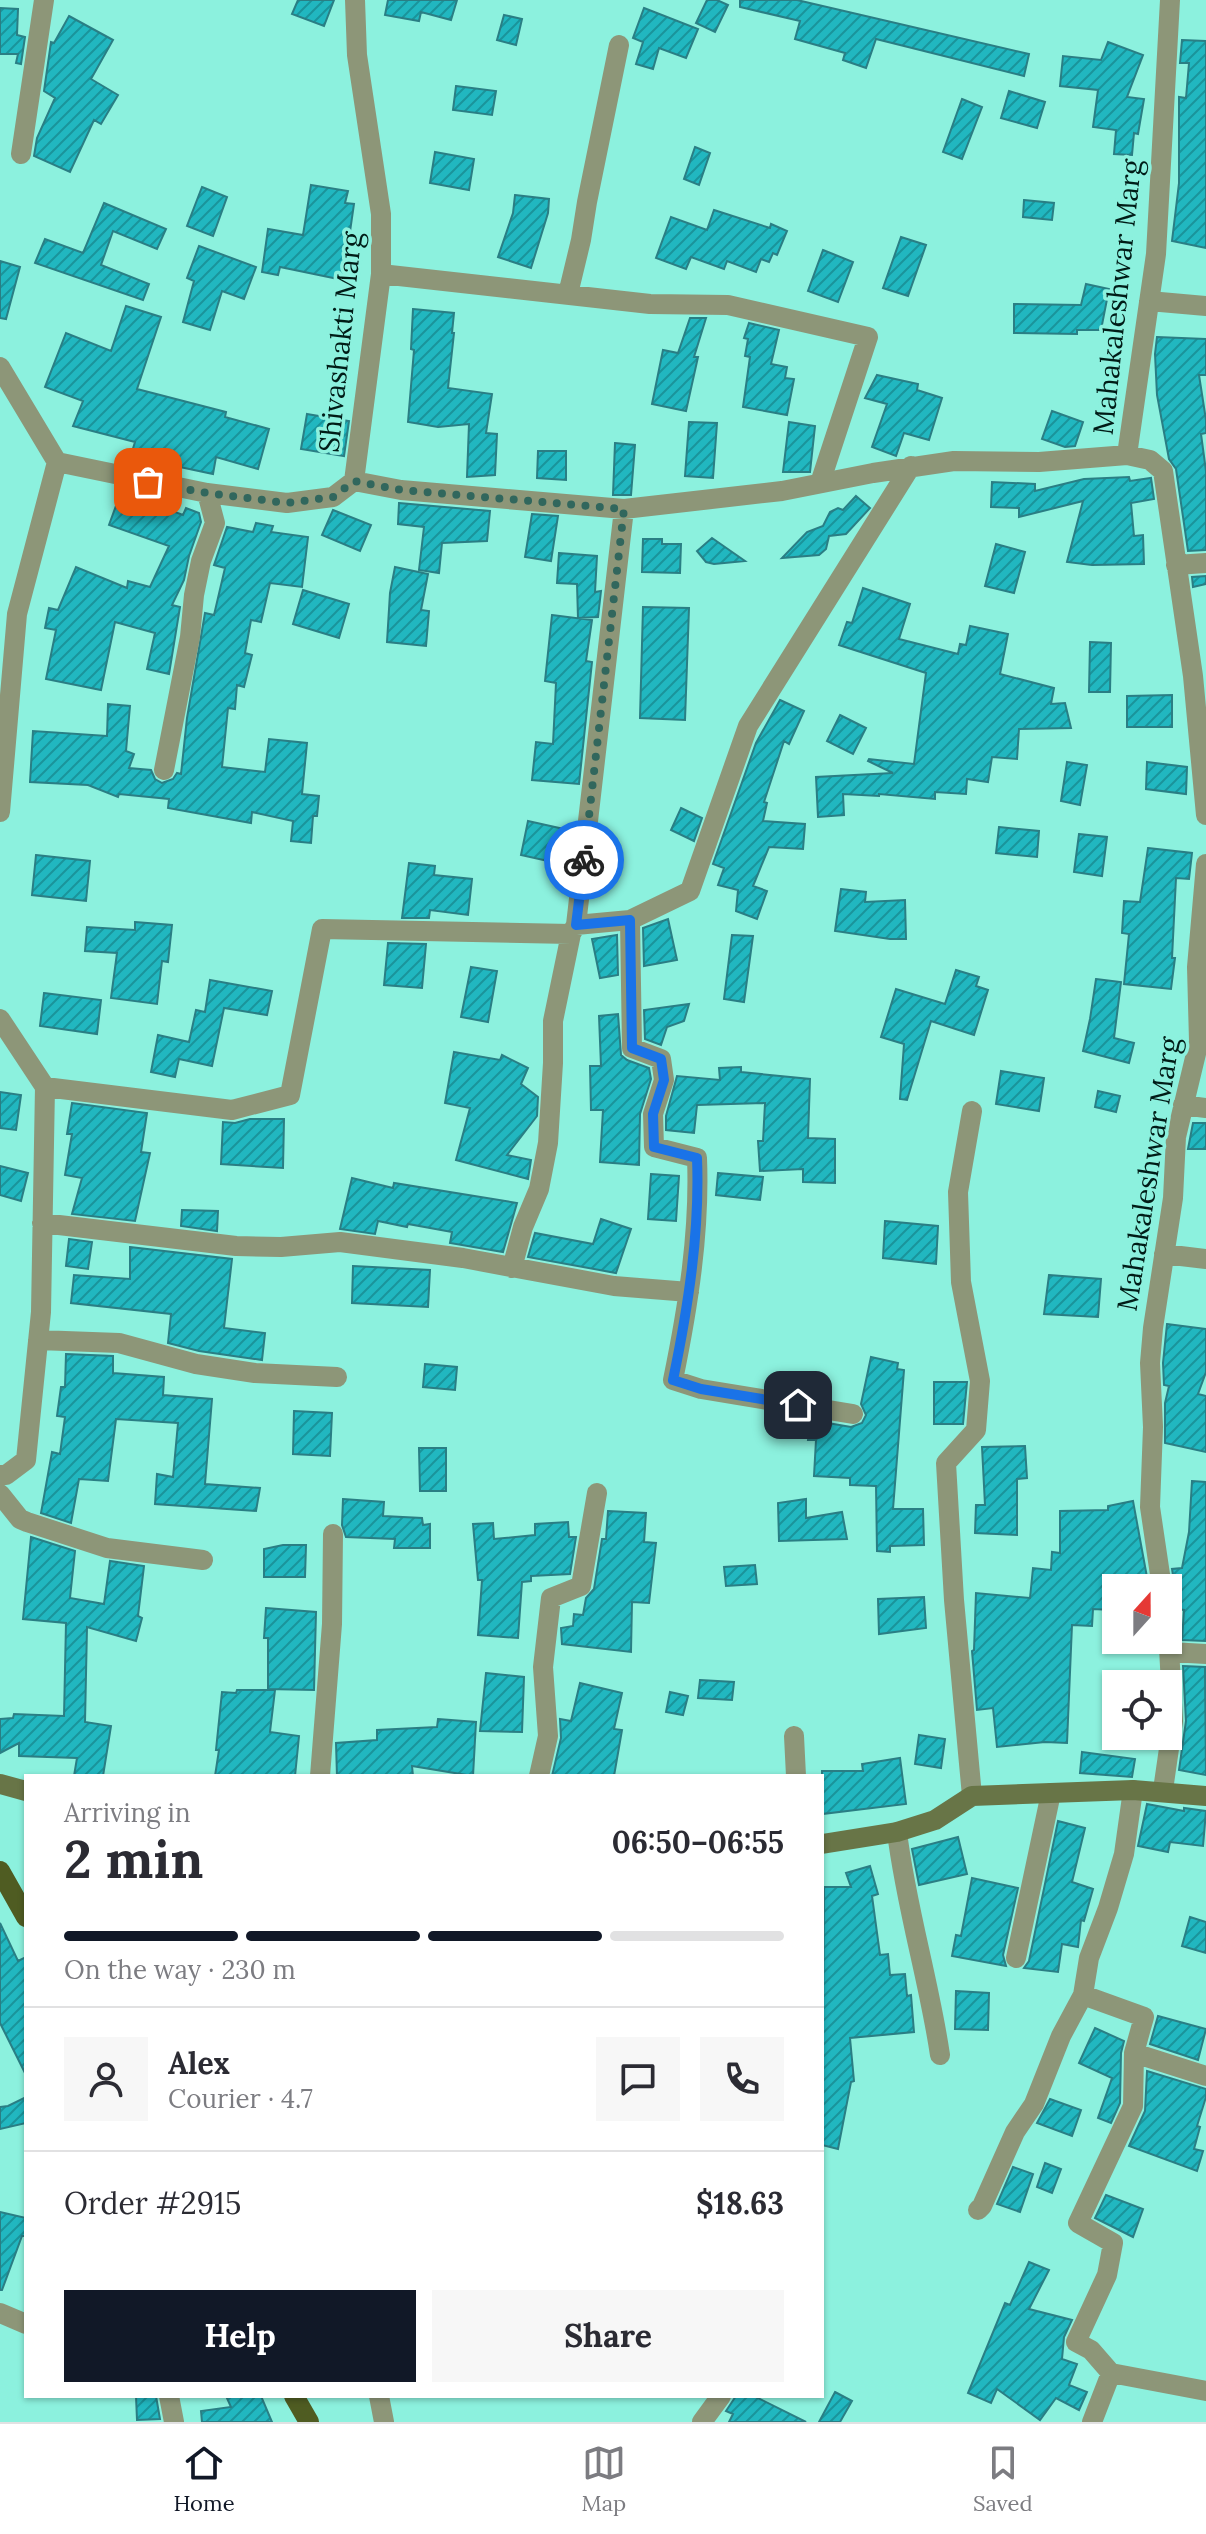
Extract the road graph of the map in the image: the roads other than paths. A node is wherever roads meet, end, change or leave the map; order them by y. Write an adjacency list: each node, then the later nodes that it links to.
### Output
1 (44, 0): 5 (street)
2 (355, 0): 6 (street, Shivashakti Marg)
3 (1170, 0): 8 (street, Mahakaleshwar Marg)
4 (619, 45): 7 (street)
5 (21, 154)
6 (381, 274): 7 (street); 14 (street, Shivashakti Marg)
7 (568, 294): 15 (street)
8 (1149, 301): 9 (street); 11 (street, Mahakaleshwar Marg)
9 (1206, 306)
10 (0, 367): 12 (street)
11 (1127, 455): 13 (street); 19 (street, Mahakaleshwar Marg)
12 (57, 462): 16 (street, Shivashakti Marg); 20 (street)
13 (911, 466): 15 (street); 25 (street)
14 (354, 481): 16 (street, Shivashakti Marg); 17 (street)
15 (820, 483): 17 (street)
16 (207, 493): 21 (street)
17 (624, 509): 26 (street)
18 (1206, 563): 19 (street)
19 (1176, 565): 23 (street, Mahakaleshwar Marg)
20 (4, 752): 22 (street)
21 (164, 770)
22 (0, 812)
23 (1206, 815)
24 (1206, 864): 27 (street, Mahakaleshwar Marg)
25 (630, 920): 26 (street); 37 (street)
26 (573, 930): 29 (street); 36 (street)
27 (1202, 969): 30 (street, Mahakaleshwar Marg)
28 (0, 1019): 29 (street)
29 (45, 1087): 33 (street)
30 (1183, 1105): 31 (street); 34 (street, Mahakaleshwar Marg)
31 (1206, 1108)
32 (972, 1111): 59 (street)
33 (42, 1223): 36 (street); 38 (street)
34 (1164, 1254): 35 (street); 46 (street, Mahakaleshwar Marg)
35 (1206, 1259)
36 (512, 1268): 37 (street)
37 (689, 1292): 40 (street)
38 (38, 1340): 39 (street); 41 (street)
39 (337, 1377)
40 (853, 1414)
41 (0, 1475)
42 (597, 1493): 52 (street)
43 (0, 1494): 45 (street)
44 (333, 1534): 51 (street)
45 (203, 1560)
46 (1160, 1574)
47 (1182, 1653): 49 (street)
48 (1171, 1654): 57 (street)
49 (1206, 1654)
50 (794, 1736): 53 (street)
51 (320, 1774)
52 (539, 1774)
53 (796, 1774)
54 (0, 1784): 55 (main road)
55 (24, 1790)
56 (1133, 1790): 57 (main road); 58 (main road); 66 (street)
57 (1163, 1790): 60 (main road)
58 (1051, 1793): 59 (main road); 65 (street)
59 (972, 1796): 61 (main road)
60 (1206, 1796)
61 (897, 1832): 62 (main road); 68 (street)
62 (824, 1844)
63 (2, 1883): 64 (main road)
64 (24, 1914)
65 (1016, 1958)
66 (1083, 1995): 67 (street); 70 (street)
67 (1134, 2053): 69 (street); 73 (street)
68 (940, 2055)
69 (1206, 2076)
70 (978, 2210)
71 (0, 2313): 72 (street)
72 (24, 2323)
73 (1111, 2373): 74 (street); 83 (street)
74 (1206, 2391)
75 (169, 2398): 79 (street)
76 (295, 2398): 80 (main road)
77 (379, 2398): 81 (street)
78 (720, 2398): 82 (street)
79 (174, 2422)
80 (309, 2422)
81 (384, 2422)
82 (702, 2422)
83 (1092, 2422)

